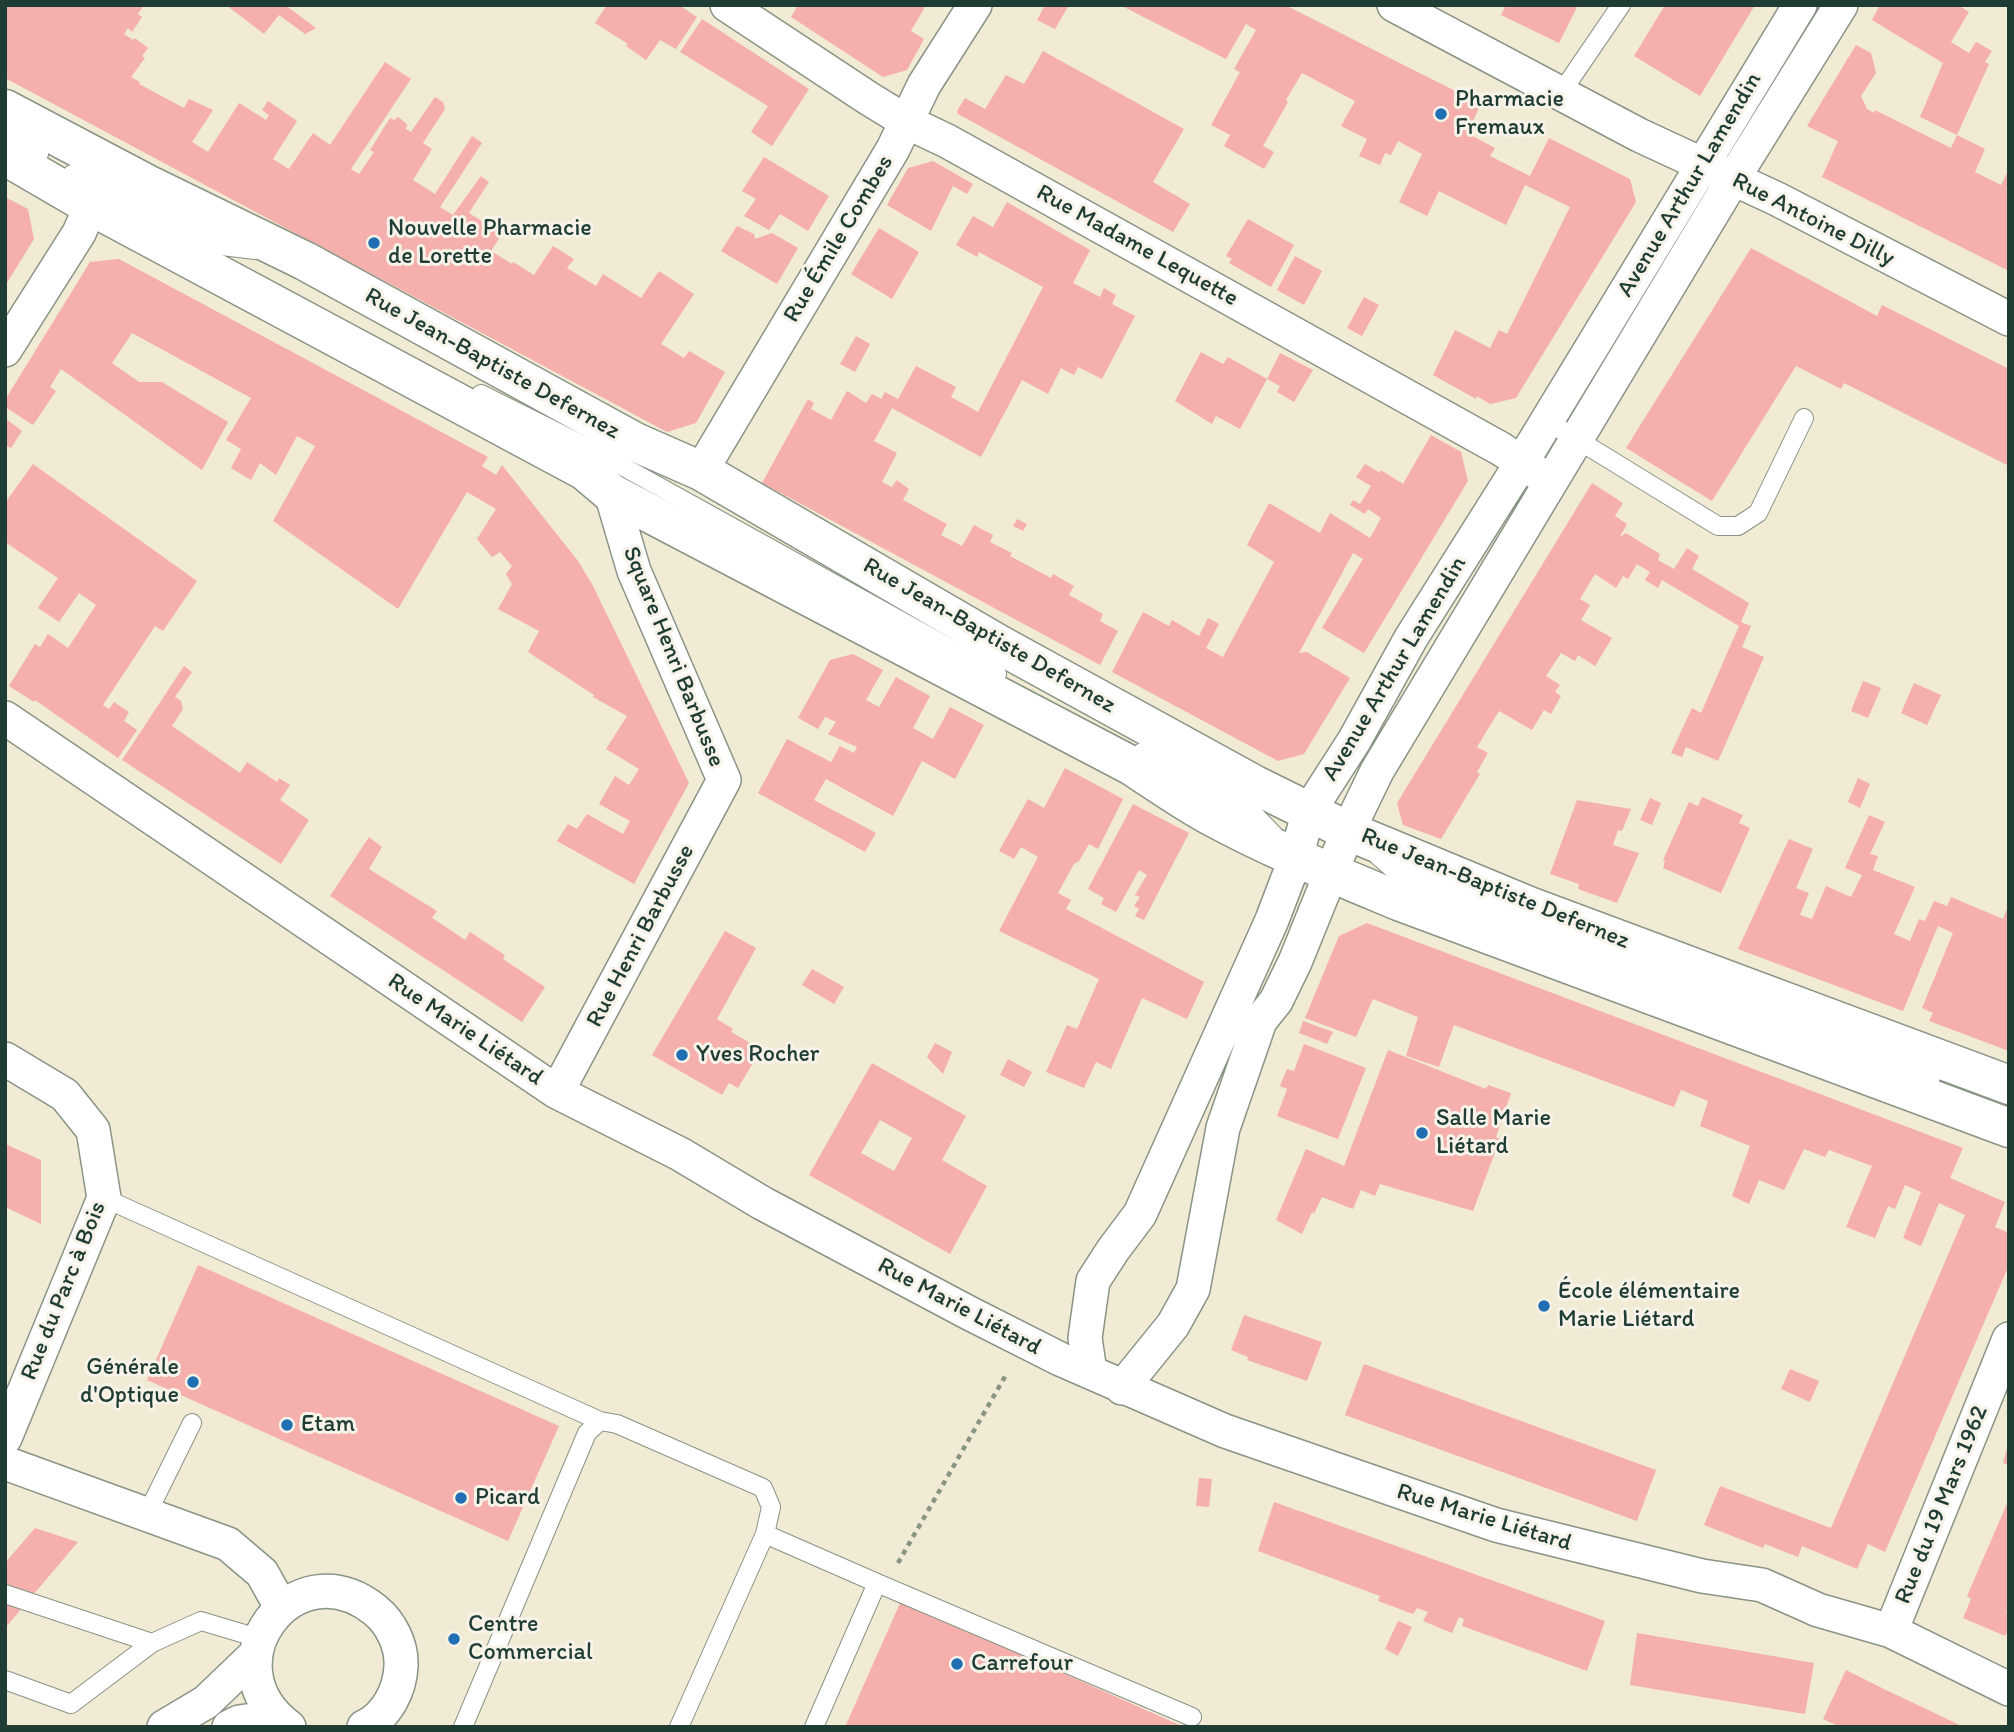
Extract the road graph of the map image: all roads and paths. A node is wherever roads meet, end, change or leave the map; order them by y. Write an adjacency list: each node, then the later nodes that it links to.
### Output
1 (727, 5): 9 (street, Rue Madame Lequette)
2 (975, 5): 9 (street, Rue Émile Combes)
3 (1394, 5): 7 (street, Rue Antoine Dilly)
4 (1621, 5): 7 (lane)
5 (1800, 5): 12 (street, Avenue Arthur Lamendin)
6 (1841, 5): 13 (street)
7 (1561, 93): 12 (street, Rue Antoine Dilly)
8 (5, 109): 15 (main road, Rue Jean-Baptiste Defernez)
9 (907, 121): 22 (street, Rue Madame Lequette); 23 (street, Rue Émile Combes)
10 (5, 134): 15 (lane)
11 (5, 156): 14 (main road, Rue Jean-Baptiste Defernez)
12 (1702, 165): 13 (street, Rue Antoine Dilly); 20 (street, Avenue Arthur Lamendin)
13 (1732, 179): 17 (street, Rue Antoine Dilly); 21 (street)
14 (90, 206): 16 (main road, Rue Jean-Baptiste Defernez); 18 (street)
15 (286, 253): 23 (main road, Rue Jean-Baptiste Defernez)
16 (298, 316): 25 (main road, Rue Jean-Baptiste Defernez); 26 (lane)
17 (2009, 319)
18 (5, 350)
19 (1804, 418): 21 (lane)
20 (1547, 421): 21 (lane); 22 (street, Avenue Arthur Lamendin)
21 (1576, 439): 24 (street)
22 (1522, 462): 24 (street, Rue Madame Lequette); 30 (street, Avenue Arthur Lamendin)
23 (701, 471): 30 (main road, Rue Jean-Baptiste Defernez)
24 (1550, 482): 31 (street)
25 (611, 493): 29 (street, Square Henri Barbusse); 32 (main road, Rue Jean-Baptiste Defernez)
26 (1011, 682)
27 (1035, 695): 32 (lane)
28 (5, 718): 37 (street, Rue Marie Liétard)
29 (724, 780): 37 (street, Rue Henri Barbusse)
30 (1309, 811): 31 (main road, Rue Jean-Baptiste Defernez); 32 (street, Avenue Arthur Lamendin)
31 (1348, 831): 33 (street); 35 (lane); 36 (main road, Rue Jean-Baptiste Defernez)
32 (1297, 857): 33 (main road, Rue Jean-Baptiste Defernez); 41 (street, Avenue Arthur Lamendin)
33 (1331, 873): 38 (main road, Rue Jean-Baptiste Defernez); 42 (street)
34 (5, 1059): 39 (street, Rue du Parc à Bois)
35 (1951, 1084)
36 (1998, 1089)
37 (557, 1092): 41 (street, Rue Marie Liétard)
38 (2009, 1128)
39 (104, 1198): 44 (lane); 46 (street, Rue du Parc à Bois)
40 (2009, 1339): 54 (street, Rue du 19 Mars 1962)
41 (1090, 1373): 42 (street, Rue Marie Liétard)
42 (1122, 1388): 54 (street, Rue Marie Liétard)
43 (986, 1410): 50 (path)
44 (600, 1421): 49 (lane); 57 (lane)
45 (192, 1423): 48 (lane)
46 (5, 1438)
47 (5, 1463): 48 (street)
48 (147, 1514): 53 (street)
49 (765, 1534): 51 (lane); 67 (lane)
50 (895, 1567)
51 (877, 1583): 60 (lane); 68 (lane)
52 (5, 1594): 55 (lane)
53 (281, 1607): 56 (street); 62 (street)
54 (1891, 1632): 59 (street, Rue Marie Liétard)
55 (152, 1643): 56 (lane); 58 (lane)
56 (256, 1647): 61 (street); 63 (street)
57 (490, 1662): 65 (lane); 66 (lane)
58 (5, 1680)
59 (2009, 1689)
60 (1192, 1717)
61 (282, 1722): 64 (street)
62 (369, 1725)
63 (164, 1727)
64 (229, 1727)
65 (463, 1727)
66 (477, 1727)
67 (679, 1727)
68 (814, 1727)

